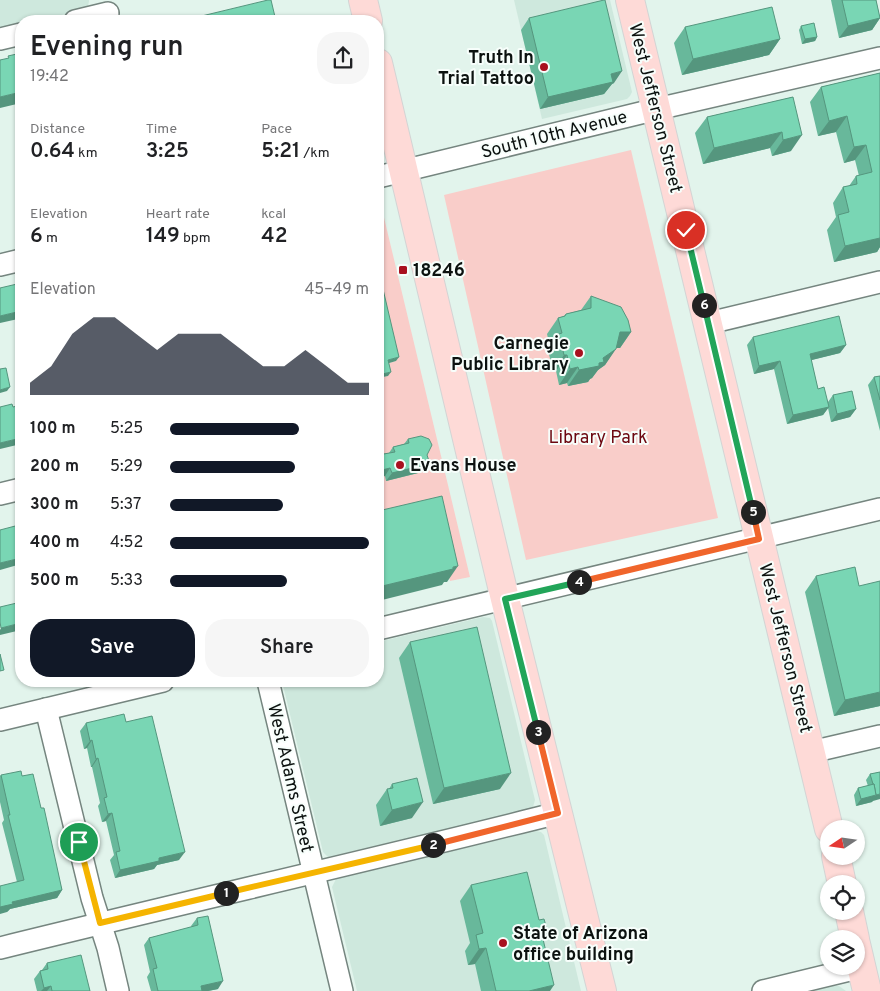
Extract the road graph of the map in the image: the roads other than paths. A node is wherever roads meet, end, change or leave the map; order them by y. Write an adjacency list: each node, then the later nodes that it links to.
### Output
1 (363, 0): 3 (main road)
2 (630, 0): 7 (main road, West Jefferson Street)
3 (367, 15)
4 (15, 36): 5 (street)
5 (0, 40)
6 (880, 58): 7 (street, South 10th Avenue)
7 (657, 109): 9 (street, South 10th Avenue); 13 (main road, West Jefferson Street)
8 (384, 118): 9 (main road)
9 (390, 174): 18 (main road)
10 (15, 261): 11 (street)
11 (0, 265)
12 (880, 282): 13 (street)
13 (709, 324): 17 (main road, West Jefferson Street)
14 (15, 490): 15 (street)
15 (0, 494)
16 (880, 509): 17 (street)
17 (759, 539): 18 (street); 25 (main road, West Jefferson Street)
18 (505, 599): 19 (street); 26 (main road)
19 (384, 628)
20 (138, 687): 22 (street)
21 (269, 687): 28 (street, West Adams Street)
22 (46, 709): 23 (street); 29 (street)
23 (0, 720)
24 (880, 736): 25 (street)
25 (811, 752): 27 (main road, West Jefferson Street)
26 (558, 813): 28 (street); 34 (main road)
27 (827, 820)
28 (314, 872): 29 (street); 33 (street, West Adams Street)
29 (100, 923): 30 (street); 32 (street)
30 (0, 948)
31 (829, 975): 35 (street)
32 (118, 991)
33 (342, 991)
34 (602, 991)
35 (763, 991)

